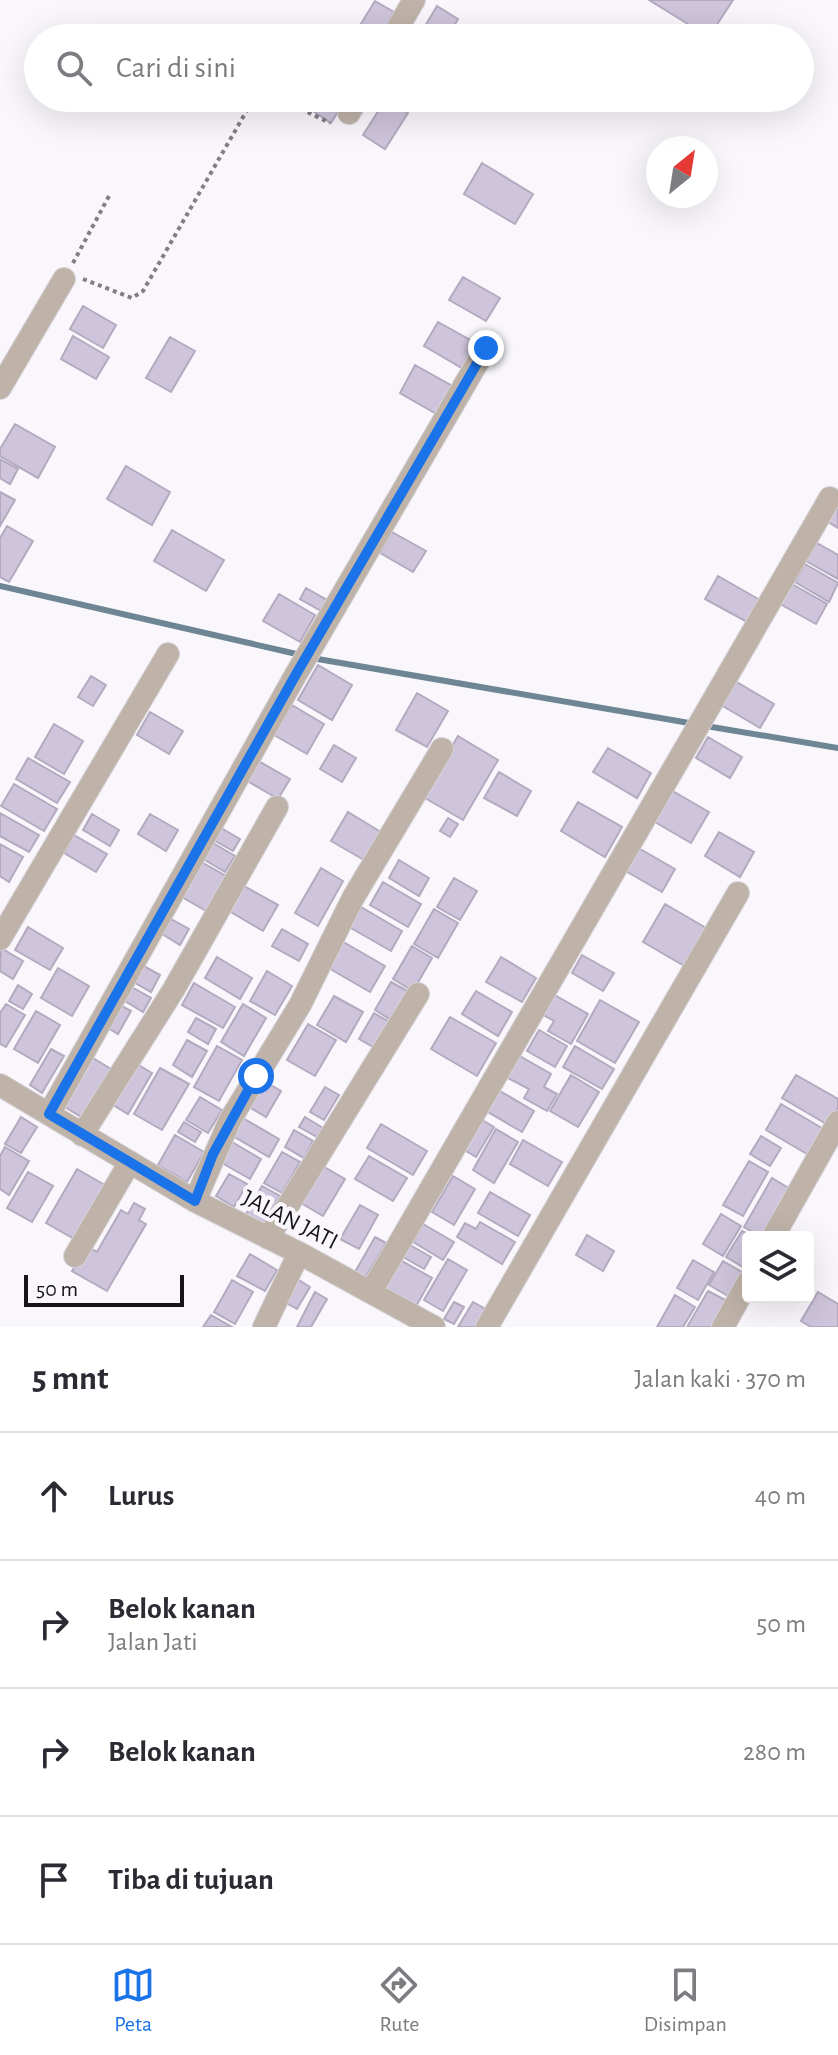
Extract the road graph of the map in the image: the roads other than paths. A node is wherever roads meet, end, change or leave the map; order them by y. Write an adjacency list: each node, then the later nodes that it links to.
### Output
1 (414, 0): 2 (street)
2 (400, 24)
3 (64, 279): 5 (street)
4 (486, 348): 14 (street)
5 (0, 388)
6 (830, 498): 23 (street)
7 (168, 654): 11 (street)
8 (442, 749): 18 (street)
9 (277, 807): 16 (street)
10 (738, 893): 27 (street)
11 (0, 939)
12 (418, 994): 20 (street)
13 (0, 1085): 14 (street, JALAN JATI)
14 (49, 1114): 16 (street, JALAN JATI)
15 (838, 1122): 19 (street)
16 (82, 1135): 17 (street, JALAN JATI)
17 (130, 1162): 18 (street, JALAN JATI); 22 (street)
18 (195, 1201): 20 (street, JALAN JATI)
19 (776, 1231)
20 (268, 1238): 21 (street, JALAN JATI)
21 (299, 1253): 23 (street, JALAN JATI); 25 (street)
22 (75, 1256)
23 (371, 1292): 26 (street, JALAN JATI)
24 (742, 1293): 28 (street)
25 (264, 1327)
26 (434, 1327)
27 (487, 1327)
28 (723, 1327)

